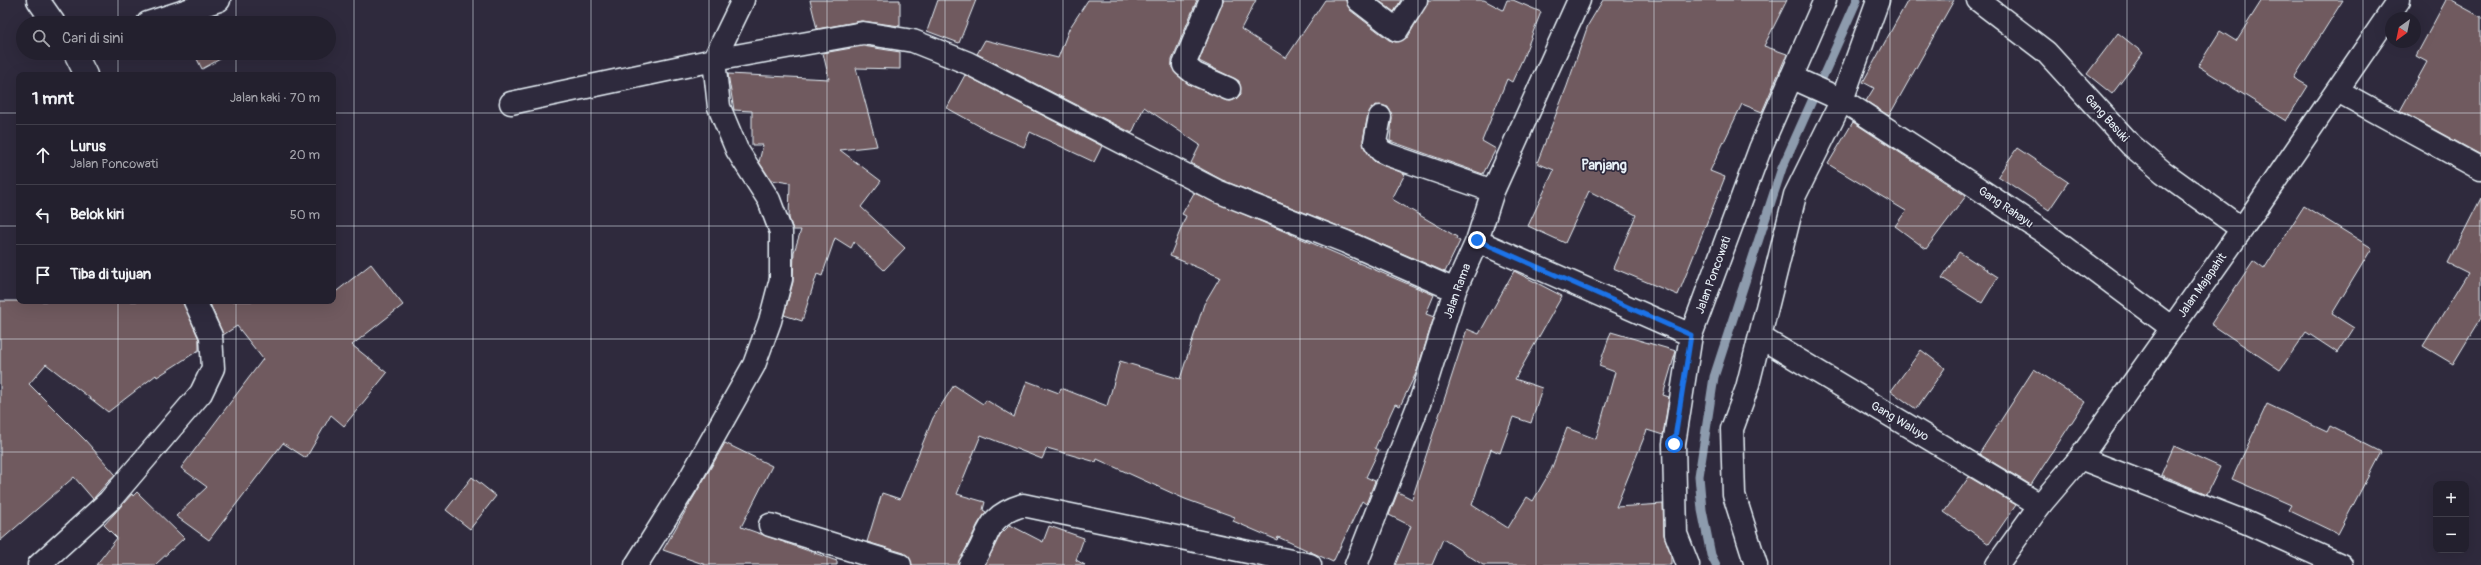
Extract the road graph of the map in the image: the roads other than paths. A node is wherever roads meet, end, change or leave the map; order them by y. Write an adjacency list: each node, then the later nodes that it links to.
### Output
1 (38, 0): 12 (street)
2 (219, 0): 13 (street)
3 (743, 0): 15 (street)
4 (1211, 0): 18 (street)
5 (1358, 0): 6 (street)
6 (1416, 0)
7 (1579, 0): 24 (street, Jalan Rama)
8 (1825, 0): 17 (street, Jalan Poncowati)
9 (1878, 0): 20 (street)
10 (1978, 0): 25 (street, Gang Basuki)
11 (2400, 0): 19 (street, Jalan Majapahit)
12 (49, 16)
13 (170, 16)
14 (78, 60): 16 (street)
15 (714, 60): 21 (street); 27 (street); 36 (street)
16 (84, 72)
17 (1796, 79): 20 (street, Gang Rahayu); 30 (street, Jalan Poncowati)
18 (1229, 89)
19 (2338, 91): 23 (street); 25 (street, Jalan Majapahit)
20 (1838, 98): 29 (street, Gang Rahayu); 31 (street)
21 (511, 102)
22 (1380, 117): 24 (street)
23 (2481, 168)
24 (1493, 192): 26 (street, Jalan Rama)
25 (2242, 229): 29 (street, Jalan Majapahit)
26 (1477, 240): 27 (street, Jalan Rama); 30 (street)
27 (1455, 290): 40 (street, Jalan Rama)
28 (196, 304): 35 (street)
29 (2172, 328): 32 (street, Jalan Majapahit)
30 (1691, 335): 41 (street, Jalan Poncowati)
31 (1760, 337): 33 (street, Gang Waluyo); 42 (street)
32 (2080, 458): 33 (street, Jalan Majapahit); 44 (street)
33 (2040, 505): 43 (street, Jalan Majapahit)
34 (770, 525): 37 (street)
35 (39, 565)
36 (636, 565)
37 (900, 565)
38 (970, 565): 39 (street)
39 (1310, 565)
40 (1356, 565)
41 (1688, 565)
42 (1756, 565)
43 (1997, 565)
44 (2341, 565)

